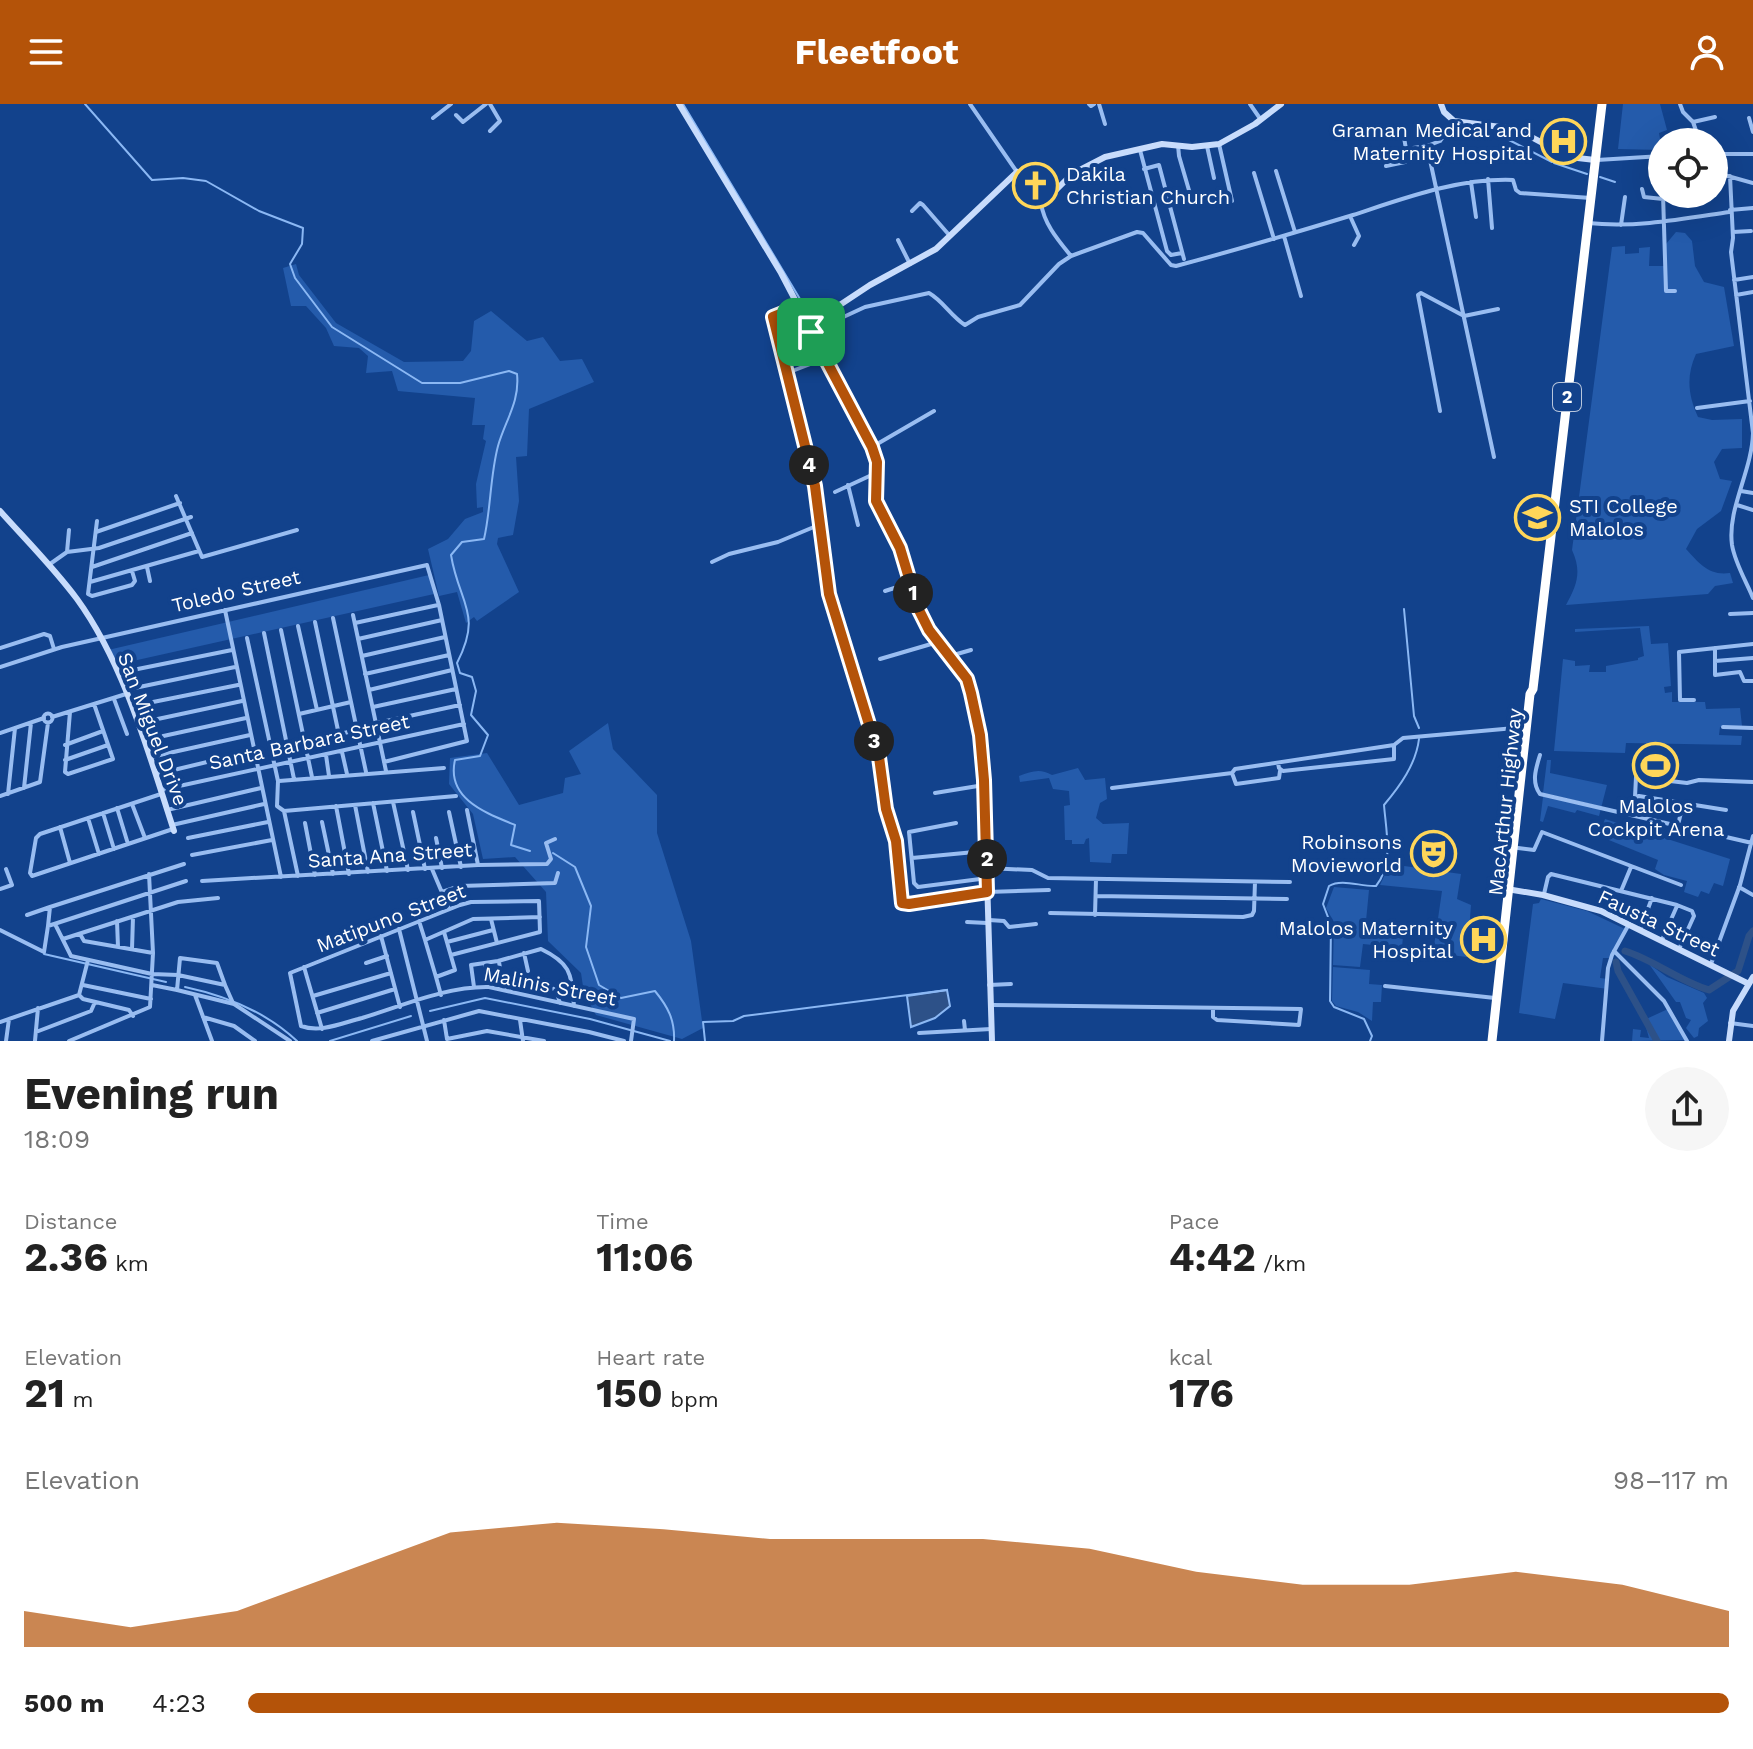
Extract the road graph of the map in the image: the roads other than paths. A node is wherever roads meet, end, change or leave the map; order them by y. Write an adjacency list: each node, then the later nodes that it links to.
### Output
1 (451, 104): 13 (street)
2 (488, 104): 11 (street); 21 (street)
3 (679, 104): 79 (street)
4 (970, 104): 36 (street)
5 (1094, 104): 18 (street)
6 (1250, 104): 15 (street)
7 (1281, 104): 15 (street)
8 (1441, 104): 16 (street)
9 (1602, 104): 32 (highway, MacArthur Highway / 2)
10 (1680, 104): 17 (street)
11 (456, 115)
12 (1715, 117): 17 (street)
13 (433, 118)
14 (1749, 118): 22 (street)
15 (1261, 120): 23 (street)
16 (1454, 121): 26 (street); 32 (street)
17 (1693, 122): 20 (street)
18 (1105, 124)
19 (1402, 126): 28 (street)
20 (1695, 128)
21 (490, 131)
22 (1753, 132)
23 (1219, 144): 25 (street); 48 (street)
24 (1178, 145): 25 (street); 27 (street); 50 (street)
25 (1207, 146): 39 (street)
26 (1427, 146): 28 (street); 44 (street)
27 (1139, 148): 34 (street); 49 (street)
28 (1406, 149): 33 (street)
29 (1728, 154): 30 (street)
30 (1753, 154)
31 (1648, 157): 32 (street)
32 (1595, 160): 47 (highway, MacArthur Highway / 2)
33 (1386, 166)
34 (1144, 169): 69 (street); 69 (street)
35 (1276, 171): 62 (street)
36 (1017, 172): 49 (street); 65 (street)
37 (1254, 173): 66 (street)
38 (1730, 176): 42 (street); 54 (street)
39 (1214, 178)
40 (1488, 179): 41 (street); 47 (street); 60 (street)
41 (1471, 182): 44 (street); 56 (street)
42 (1753, 183)
43 (1642, 189): 46 (street)
44 (1435, 190): 55 (street); 81 (street)
45 (1625, 197): 59 (street)
46 (1648, 197)
47 (1591, 198): 58 (highway, MacArthur Highway / 2)
48 (1232, 201)
49 (1041, 202): 70 (street)
50 (1193, 204)
51 (1663, 208): 57 (street)
52 (1753, 208): 54 (street)
53 (912, 211): 65 (street)
54 (1730, 211): 57 (street); 63 (street)
55 (1350, 216): 62 (street); 68 (street)
56 (1476, 217)
57 (1664, 222): 59 (street); 75 (street)
58 (1588, 223): 59 (street); 164 (highway, MacArthur Highway / 2)
59 (1621, 225)
60 (1492, 228)
61 (1751, 231): 63 (street)
62 (1295, 232): 64 (street)
63 (1733, 232): 74 (street)
64 (1284, 235): 66 (street); 78 (street)
65 (950, 236): 72 (street)
66 (1274, 239): 70 (street)
67 (898, 240): 72 (street)
68 (1354, 245)
69 (1182, 253): 71 (street)
70 (1071, 256): 82 (street)
71 (1184, 259)
72 (910, 264): 82 (street)
73 (1753, 277): 74 (street)
74 (1734, 280): 77 (street)
75 (1675, 291)
76 (1753, 292): 77 (street)
77 (1736, 295): 85 (street)
78 (1301, 296)
79 (798, 307): 82 (street); 84 (street)
80 (1498, 309): 81 (street)
81 (1464, 316): 88 (street); 91 (street)
82 (810, 329): 83 (street)
83 (826, 358): 84 (street); 90 (street)
84 (787, 373): 106 (street)
85 (1750, 401): 86 (street); 89 (street)
86 (1697, 408)
87 (934, 411): 90 (street)
88 (1440, 411)
89 (1753, 433): 93 (street)
90 (872, 447): 92 (street)
91 (1494, 457)
92 (876, 473): 95 (street); 122 (street)
93 (1746, 475): 94 (street); 96 (street)
94 (1753, 477)
95 (848, 485): 97 (street); 107 (street)
96 (1741, 491): 98 (street); 101 (street)
97 (835, 492)
98 (1753, 493)
99 (176, 496): 100 (street)
100 (180, 503): 104 (street); 110 (street)
101 (1737, 505): 102 (street); 125 (street)
102 (1753, 510)
103 (0, 511): 116 (street, San Miguel Drive)
104 (189, 518): 111 (street); 112 (street)
105 (97, 521): 110 (street)
106 (821, 524): 115 (street); 308 (street)
107 (858, 525)
108 (69, 530): 114 (street)
109 (297, 530): 113 (street)
110 (96, 532): 112 (street)
111 (192, 533): 113 (street); 117 (street)
112 (94, 549): 114 (street); 117 (street)
113 (199, 551): 118 (street)
114 (67, 552): 116 (street)
115 (712, 562)
116 (48, 565): 126 (street, San Miguel Drive)
117 (92, 567): 121 (street)
118 (147, 567): 119 (street); 120 (street)
119 (132, 571): 121 (street); 124 (street)
120 (150, 581)
121 (90, 582): 124 (street)
122 (911, 583): 123 (street); 143 (street)
123 (885, 591)
124 (88, 594): 126 (street)
125 (1753, 598)
126 (77, 599): 141 (street, San Miguel Drive)
127 (439, 605): 128 (street, Toledo Street); 133 (street); 135 (street)
128 (225, 610): 141 (street, Toledo Street); 148 (street)
129 (1753, 613): 130 (street)
130 (1730, 614)
131 (353, 615): 135 (street)
132 (333, 618): 170 (street)
133 (442, 620): 139 (street); 142 (street)
134 (315, 622): 173 (street)
135 (355, 623): 142 (street)
136 (298, 626): 176 (street)
137 (281, 630): 178 (street)
138 (264, 633): 211 (street)
139 (445, 637): 150 (street); 151 (street)
140 (247, 638): 212 (street)
141 (101, 639): 147 (street, Toledo Street); 159 (street, San Miguel Drive)
142 (358, 639): 151 (street)
143 (938, 642): 152 (street); 154 (street)
144 (1753, 644): 146 (street)
145 (0, 648): 147 (street, Toledo Street)
146 (1715, 648): 155 (street); 168 (street)
147 (54, 649): 156 (street, Toledo Street)
148 (232, 650): 157 (street); 159 (street)
149 (971, 650): 152 (street)
150 (449, 655): 158 (street); 160 (street)
151 (362, 656): 160 (street)
152 (950, 656): 226 (street)
153 (1753, 658): 155 (street)
154 (880, 659)
155 (1715, 661): 161 (street)
156 (0, 667)
157 (235, 667): 162 (street); 166 (street)
158 (452, 670): 163 (street); 165 (street)
159 (118, 673): 166 (street, San Miguel Drive)
160 (365, 674): 165 (street)
161 (1753, 681)
162 (239, 685): 169 (street); 174 (street)
163 (456, 689): 172 (street); 175 (street)
164 (1533, 689): 185 (highway, MacArthur Highway / 2); 257 (highway, MacArthur Highway / 2)
165 (369, 690): 175 (street)
166 (126, 692): 167 (street); 174 (street, San Miguel Drive)
167 (114, 698): 171 (street); 192 (street)
168 (1694, 700)
169 (242, 701): 179 (street); 183 (street)
170 (351, 702): 173 (street); 189 (street)
171 (94, 704): 177 (street); 190 (street)
172 (460, 705): 182 (street); 184 (street)
173 (333, 706): 176 (street); 194 (street)
174 (131, 707): 183 (street, San Miguel Drive)
175 (373, 707): 182 (street)
176 (317, 710): 178 (street)
177 (70, 712): 180 (street); 198 (street)
178 (299, 714): 196 (street)
179 (246, 718): 193 (street); 195 (street)
180 (46, 720): 181 (street); 229 (street)
181 (31, 723): 187 (street); 229 (street)
182 (377, 723): 197 (street)
183 (137, 724): 195 (street, San Miguel Drive)
184 (464, 724): 197 (street, Santa Barbara Street); 209 (street)
185 (1526, 727): 200 (street); 257 (highway, MacArthur Highway / 2)
186 (1723, 727): 188 (street)
187 (15, 728): 191 (street); 232 (street)
188 (1753, 728)
189 (357, 730): 194 (street); 201 (street)
190 (103, 731): 198 (street); 199 (street)
191 (0, 733)
192 (127, 734)
193 (250, 735): 202 (street); 206 (street)
194 (339, 735): 196 (street)
195 (142, 740): 206 (street, San Miguel Drive)
196 (305, 742): 207 (street)
197 (380, 744): 201 (street, Santa Barbara Street); 209 (street)
198 (65, 745): 208 (street)
199 (108, 745): 208 (street); 208 (street)
200 (1394, 745): 210 (street); 216 (street)
201 (361, 748): 203 (street, Santa Barbara Street); 217 (street)
202 (253, 751): 214 (street); 219 (street)
203 (342, 752): 204 (street, Santa Barbara Street); 220 (street)
204 (326, 755): 207 (street, Santa Barbara Street); 221 (street)
205 (1540, 755): 251 (street)
206 (148, 757): 219 (street, San Miguel Drive)
207 (309, 759): 211 (street, Santa Barbara Street); 222 (street)
208 (65, 760)
209 (384, 762): 215 (street)
210 (1278, 762): 216 (street); 218 (street)
211 (291, 763): 212 (street, Santa Barbara Street); 223 (street)
212 (275, 766): 214 (street, Santa Barbara Street); 224 (street)
213 (444, 768): 215 (street)
214 (257, 770): 227 (street); 230 (street, Santa Barbara Street)
215 (386, 771): 217 (street)
216 (1280, 771): 218 (street)
217 (366, 773): 220 (street)
218 (1232, 773): 228 (street)
219 (154, 774): 230 (street, San Miguel Drive)
220 (347, 774): 221 (street)
221 (329, 776): 222 (street)
222 (312, 777): 223 (street)
223 (294, 779): 224 (street)
224 (278, 781): 247 (street)
225 (1753, 782): 235 (street)
226 (984, 785): 231 (street); 271 (street)
227 (261, 788): 239 (street); 244 (street)
228 (1112, 788)
229 (24, 789): 232 (street)
230 (161, 792): 238 (street, Santa Barbara Street); 244 (street, San Miguel Drive)
231 (935, 793)
232 (8, 794): 233 (street)
233 (0, 796)
234 (456, 796): 236 (street)
235 (1635, 797): 240 (street); 251 (street)
236 (393, 801): 237 (street); 285 (street)
237 (373, 803): 241 (street); 286 (street)
238 (132, 804): 243 (street, Santa Barbara Street); 262 (street)
239 (265, 804): 253 (street); 260 (street)
240 (1683, 804): 246 (street); 258 (street)
241 (355, 805): 242 (street); 287 (street)
242 (336, 806): 247 (street); 291 (street)
243 (117, 808): 250 (street, Santa Barbara Street); 267 (street)
244 (167, 810): 260 (street, San Miguel Drive)
245 (467, 810): 277 (street)
246 (1726, 810)
247 (284, 811): 293 (street)
248 (413, 812): 283 (street)
249 (449, 812): 279 (street)
250 (103, 813): 252 (street, Santa Barbara Street); 270 (street)
251 (1629, 815): 258 (street)
252 (88, 817): 259 (street, Santa Barbara Street); 272 (street)
253 (269, 821): 263 (street); 265 (street)
254 (322, 822): 290 (street)
255 (305, 823): 292 (street)
256 (956, 823): 274 (street)
257 (1518, 824): 269 (highway, MacArthur Highway / 2); 305 (highway, MacArthur Highway / 2)
258 (1678, 825): 268 (street)
259 (60, 827): 275 (street); 275 (street)
260 (173, 828): 262 (street)
261 (1753, 836): 268 (street)
262 (145, 838): 267 (street)
263 (188, 838)
264 (436, 838): 280 (street)
265 (272, 839): 273 (street); 294 (street)
266 (555, 839): 277 (street, Santa Ana Street)
267 (128, 844): 270 (street)
268 (1751, 847): 302 (street)
269 (1518, 848): 278 (street); 305 (highway, MacArthur Highway / 2)
270 (114, 849): 272 (street)
271 (987, 851): 274 (street); 281 (street)
272 (99, 854): 275 (street)
273 (192, 855)
274 (912, 858): 295 (street)
275 (70, 863)
276 (184, 864): 289 (street)
277 (478, 865): 279 (street, Santa Ana Street)
278 (1631, 866): 301 (street); 306 (street)
279 (461, 867): 280 (street, Santa Ana Street)
280 (442, 868): 284 (street, Santa Ana Street)
281 (987, 868): 295 (street); 296 (street)
282 (6, 869): 303 (street)
283 (425, 869): 284 (street, Santa Ana Street); 285 (street, Santa Ana Street)
284 (432, 869): 307 (street)
285 (408, 870): 286 (street, Santa Ana Street)
286 (387, 871): 287 (street, Santa Ana Street)
287 (368, 872): 291 (street, Santa Ana Street)
288 (558, 873): 307 (street)
289 (149, 874): 309 (street); 318 (street)
290 (333, 874): 291 (street, Santa Ana Street); 292 (street, Santa Ana Street)
291 (349, 874)
292 (315, 875): 293 (street, Santa Ana Street)
293 (298, 876): 294 (street, Santa Ana Street)
294 (281, 877): 298 (street, Santa Ana Street)
295 (988, 878): 308 (street)
296 (1096, 879): 299 (street); 312 (street)
297 (186, 881): 309 (street)
298 (202, 881)
299 (1255, 882): 300 (street); 314 (street)
300 (1290, 882)
301 (1681, 885)
302 (1739, 887): 311 (street); 359 (street)
303 (0, 889)
304 (1049, 890): 308 (street)
305 (1510, 890): 310 (street, Fausta Street); 382 (highway, MacArthur Highway / 2)
306 (1621, 891): 310 (street); 315 (street)
307 (442, 892): 319 (street)
308 (987, 892): 329 (street)
309 (151, 893): 320 (street); 331 (street)
310 (1543, 895): 333 (street, Fausta Street)
311 (1753, 895)
312 (1096, 896): 314 (street); 323 (street)
313 (218, 898): 320 (street)
314 (1255, 898): 316 (street); 323 (street)
315 (1652, 898): 317 (street); 338 (street)
316 (1287, 899)
317 (1677, 905): 344 (street); 349 (street)
318 (50, 907): 322 (street); 334 (street)
319 (449, 909): 325 (street, Matipuno Street); 328 (street, Matipuno Street)
320 (152, 910): 324 (street); 351 (street)
321 (1050, 913): 323 (street)
322 (27, 915)
323 (1095, 915)
324 (133, 917): 327 (street); 348 (street)
325 (540, 917): 326 (street); 346 (street)
326 (491, 919): 337 (street); 339 (street)
327 (117, 921): 340 (street); 347 (street)
328 (419, 921): 335 (street, Matipuno Street); 343 (street)
329 (987, 921): 330 (street); 332 (street); 372 (street)
330 (967, 922)
331 (55, 924): 334 (street); 342 (street)
332 (1036, 924)
333 (1629, 924): 338 (street, Fausta Street); 350 (street)
334 (48, 926): 336 (street)
335 (399, 929): 341 (street, Matipuno Street); 385 (street)
336 (0, 930)
337 (493, 930): 345 (street); 346 (street)
338 (1640, 930): 344 (street, Fausta Street)
339 (444, 932): 343 (street); 345 (street)
340 (80, 934): 342 (street); 347 (street)
341 (381, 936): 354 (street); 360 (street, Matipuno Street)
342 (63, 939): 358 (street)
343 (425, 940): 364 (street)
344 (1662, 940): 349 (street, Fausta Street)
345 (447, 942): 353 (street)
346 (497, 943): 353 (street)
347 (118, 947): 348 (street)
348 (132, 949): 351 (street)
349 (1679, 949): 359 (street, Fausta Street)
350 (1614, 951): 428 (street); 429 (street)
351 (153, 953): 367 (street)
352 (524, 953): 355 (street); 361 (street); 389 (street)
353 (451, 955): 364 (street)
354 (387, 956): 356 (street); 362 (street)
355 (498, 961): 357 (street); 366 (street)
356 (366, 963)
357 (484, 963): 365 (street); 374 (street)
358 (87, 964): 367 (street); 370 (street)
359 (1711, 964): 368 (street, Fausta Street)
360 (304, 967): 381 (street); 404 (street)
361 (528, 971)
362 (391, 973): 375 (street); 381 (street)
363 (178, 975): 367 (street); 371 (street); 371 (street); 376 (street)
364 (436, 977): 380 (street)
365 (487, 977)
366 (502, 979)
367 (152, 980): 376 (street); 383 (street)
368 (1750, 980): 401 (street)
369 (1011, 984): 372 (street)
370 (83, 985): 378 (street); 383 (street)
371 (225, 985): 384 (street)
372 (989, 985): 388 (street)
373 (1385, 986): 382 (street)
374 (474, 987): 377 (street, Malinis Street); 380 (street, Malinis Street)
375 (395, 989): 390 (street); 393 (street)
376 (177, 990): 379 (street)
377 (500, 990): 387 (street, Malinis Street); 387 (street)
378 (79, 995): 386 (street); 391 (street)
379 (195, 995): 384 (street); 395 (street)
380 (441, 995): 385 (street, Malinis Street)
381 (313, 996): 393 (street)
382 (1497, 998): 427 (highway, MacArthur Highway / 2)
383 (151, 999): 394 (street)
384 (233, 1001): 419 (street)
385 (419, 1001): 390 (street, Malinis Street); 402 (street)
386 (95, 1002): 394 (street); 408 (street)
387 (560, 1003): 389 (street, Malinis Street)
388 (990, 1005): 392 (street); 405 (street)
389 (574, 1006): 425 (street, Malinis Street)
390 (400, 1007): 404 (street, Malinis Street)
391 (38, 1008): 396 (street); 408 (street)
392 (1213, 1010): 392 (street)
393 (317, 1013): 404 (street)
394 (133, 1016): 416 (street)
395 (203, 1017): 417 (street); 418 (street)
396 (9, 1019): 400 (street); 414 (street)
397 (520, 1019): 398 (street); 411 (street); 412 (street)
398 (444, 1020): 402 (street); 413 (street)
399 (964, 1021): 406 (street)
400 (0, 1022)
401 (1730, 1023): 403 (street); 430 (street)
402 (424, 1025): 407 (street); 422 (street)
403 (1753, 1026)
404 (322, 1029)
405 (991, 1029): 406 (street); 426 (street)
406 (965, 1030): 409 (street)
407 (404, 1031): 420 (street); 421 (street)
408 (36, 1032): 415 (street)
409 (919, 1033)
410 (464, 1038): 411 (street); 413 (street)
411 (523, 1039): 423 (street)
412 (612, 1039): 424 (street)
413 (447, 1040)
414 (6, 1041)
415 (35, 1041)
416 (69, 1041)
417 (212, 1041)
418 (255, 1041)
419 (290, 1041)
420 (372, 1041)
421 (406, 1041)
422 (427, 1041)
423 (541, 1041)
424 (624, 1041)
425 (631, 1041)
426 (992, 1041)
427 (1492, 1041)
428 (1602, 1041)
429 (1687, 1041)
430 (1729, 1041)

